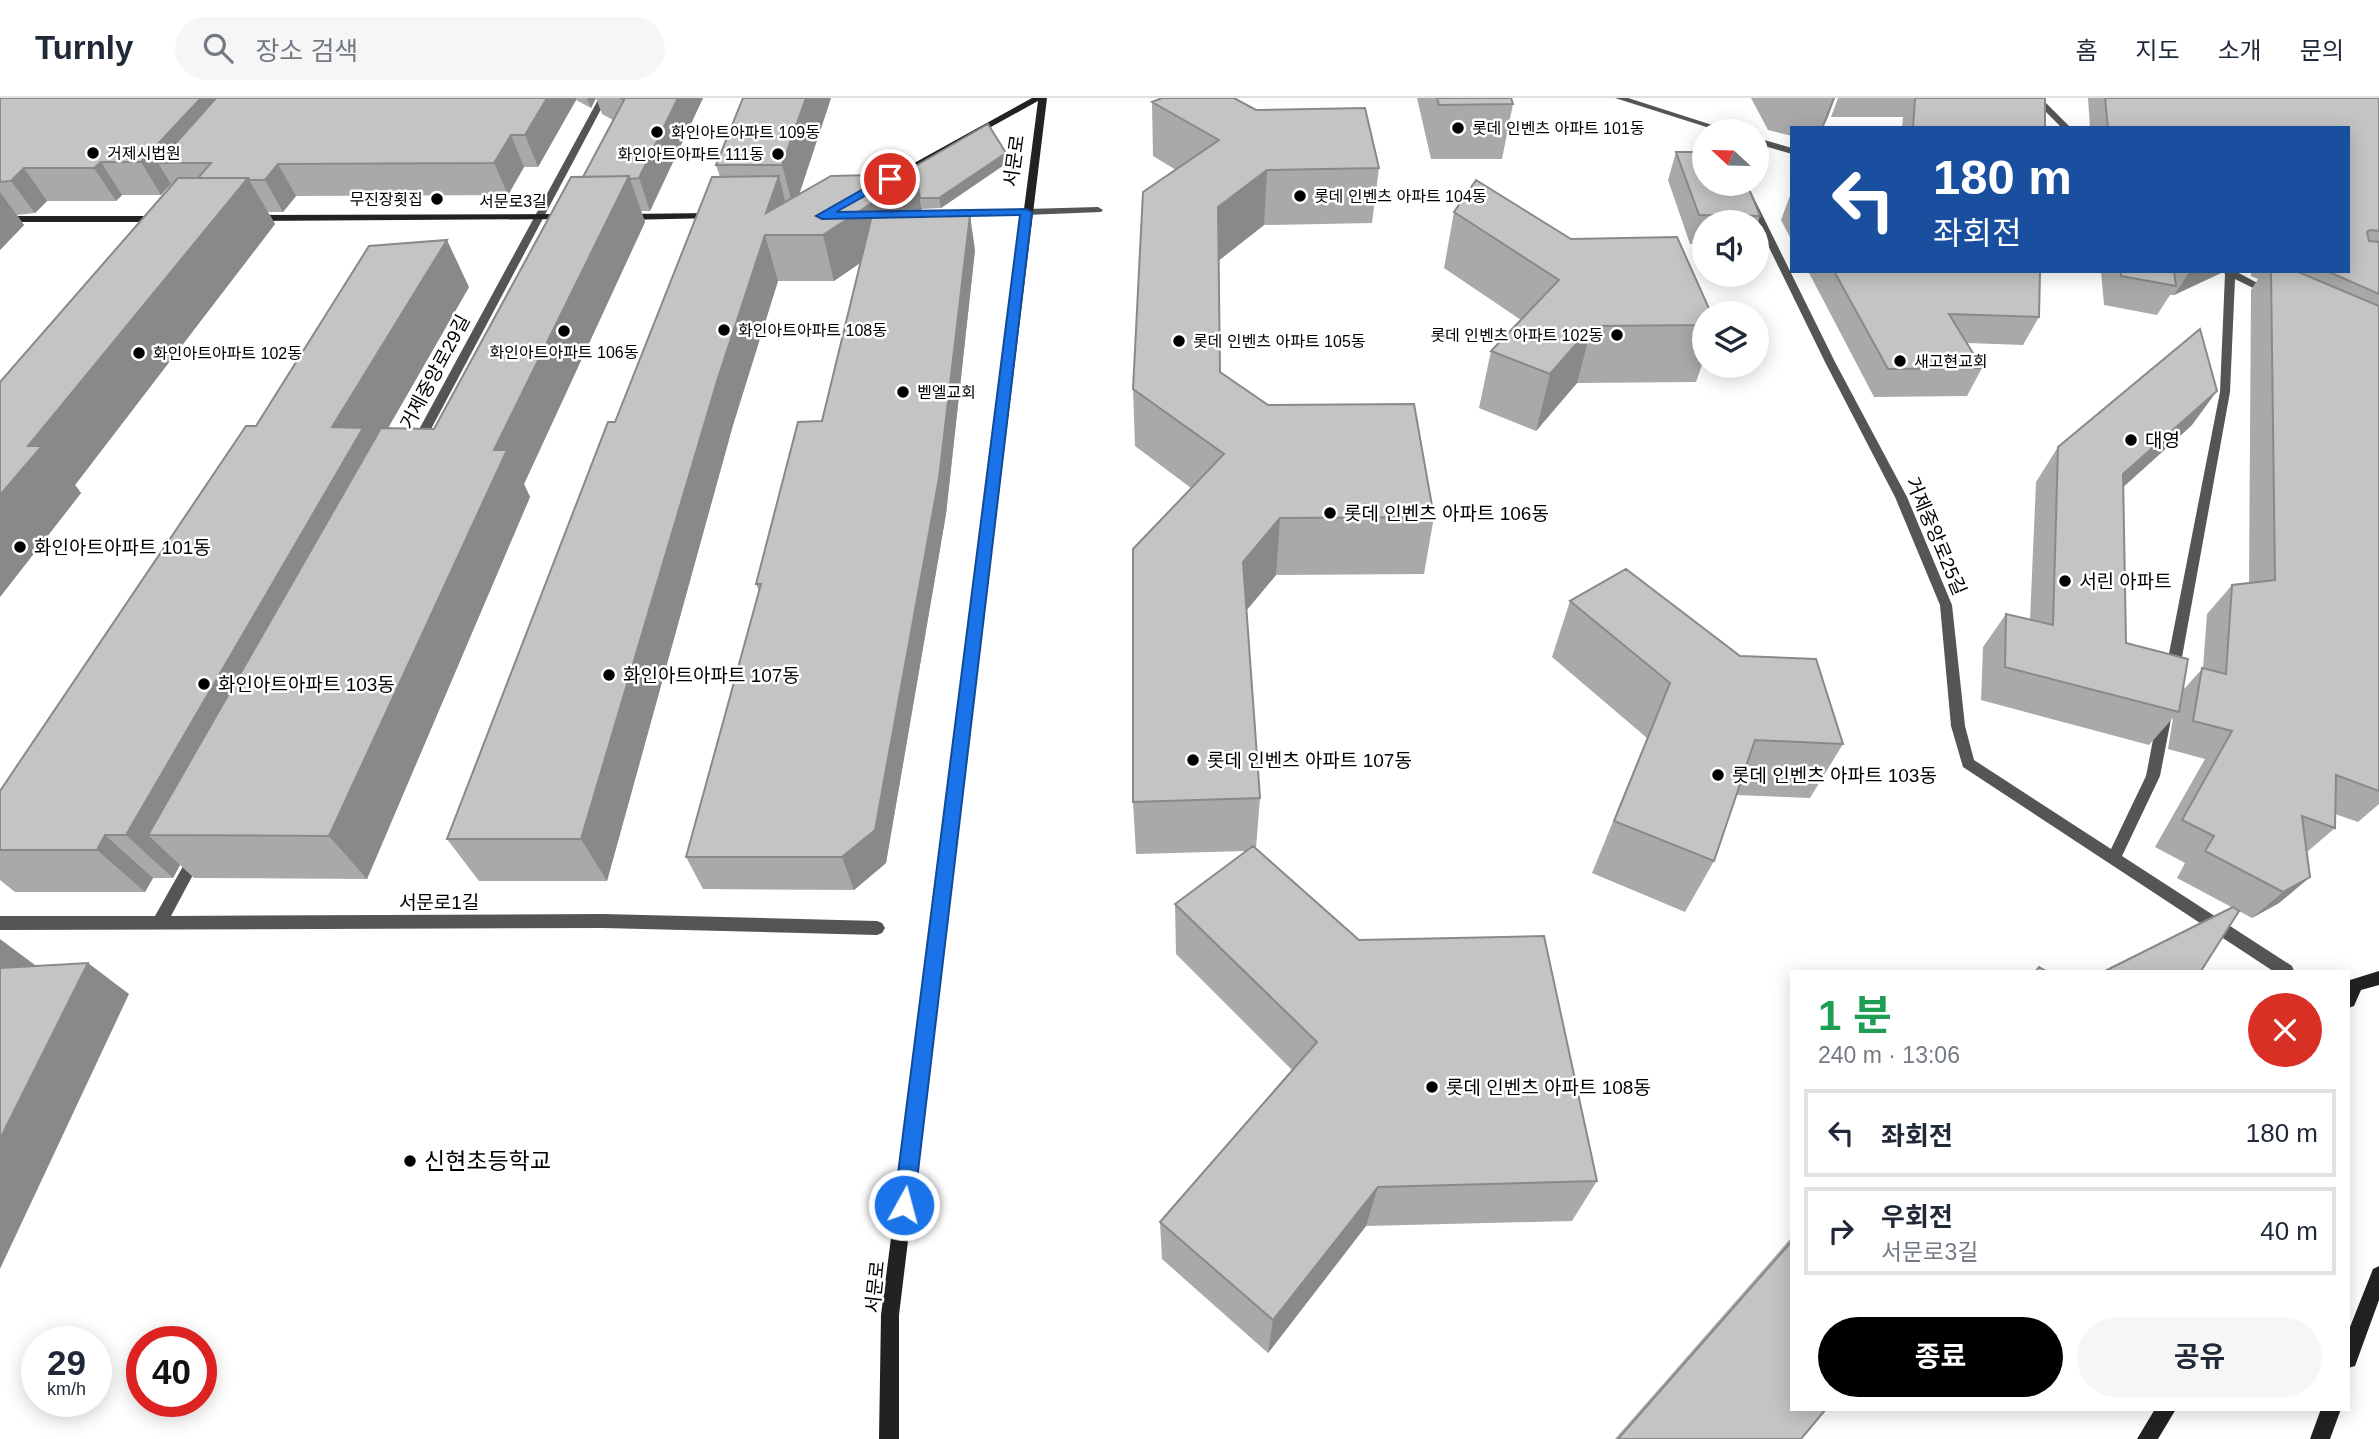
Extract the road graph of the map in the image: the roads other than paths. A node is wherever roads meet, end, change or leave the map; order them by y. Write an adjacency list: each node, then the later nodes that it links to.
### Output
1 (603, 98): 16 (street, 거제중앙로29길)
2 (1041, 98): 9 (street); 13 (street, 서문로)
3 (1619, 98): 5 (street)
4 (2036, 98): 6 (street)
5 (1692, 121)
6 (2065, 126)
7 (1769, 144): 8 (street)
8 (1790, 150)
9 (867, 191)
10 (1748, 196): 29 (street, 거제중앙로25길)
11 (1098, 210): 13 (street)
12 (155, 211): 20 (street)
13 (1026, 212): 14 (street); 40 (street, 서문로)
14 (890, 215)
15 (728, 216): 18 (street)
16 (538, 217): 17 (street, 서문로3길); 22 (street, 서문로3길); 27 (street, 거제중앙로29길)
17 (579, 217)
18 (620, 217)
19 (0, 219): 20 (street)
20 (147, 219): 21 (street); 23 (street)
21 (174, 219)
22 (242, 219)
23 (139, 229)
24 (2228, 273): 29 (street)
25 (2230, 273): 26 (street)
26 (2283, 298)
27 (408, 460)
28 (199, 849): 30 (street)
29 (2113, 859): 33 (street, 거제중앙로25길)
30 (160, 922): 31 (street, 서문로1길); 32 (street, 서문로1길)
31 (0, 923)
32 (877, 929)
33 (2284, 970)
34 (2379, 978): 35 (street)
35 (2350, 997)
36 (2379, 1275): 37 (street)
37 (2350, 1354)
38 (2165, 1411): 41 (street)
39 (2329, 1411): 42 (street)
40 (889, 1439)
41 (2147, 1439)
42 (2319, 1439)

